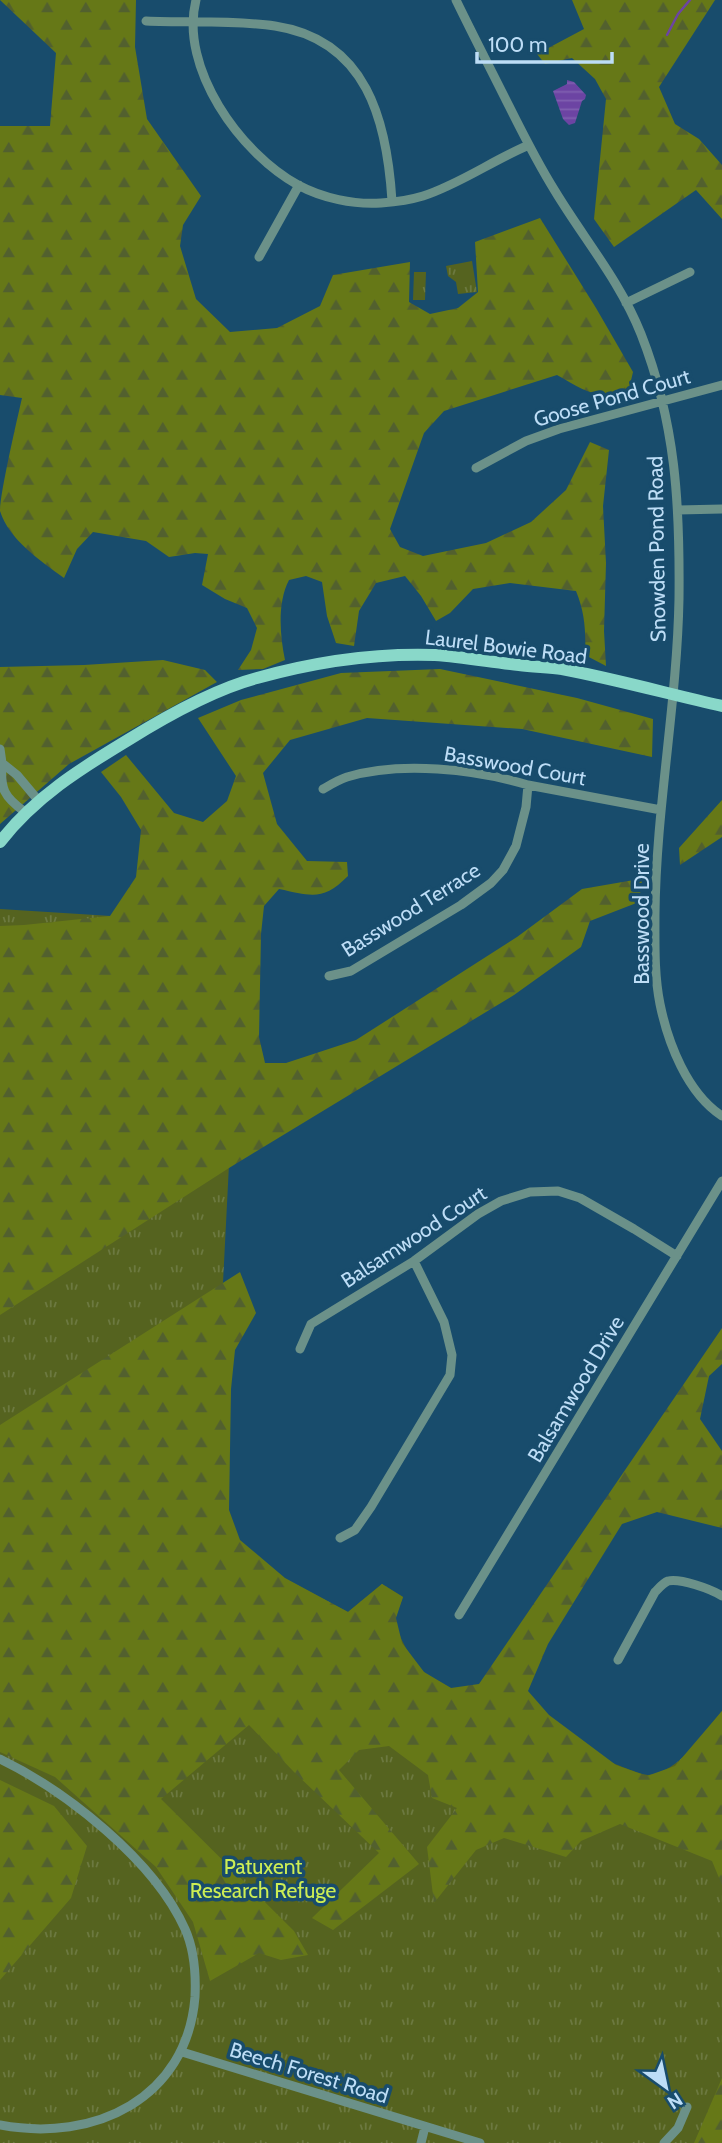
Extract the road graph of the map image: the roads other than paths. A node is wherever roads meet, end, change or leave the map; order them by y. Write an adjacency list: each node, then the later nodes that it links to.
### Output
1 (196, 0): 4 (street)
2 (456, 0): 5 (street, Snowden Pond Road)
3 (146, 21): 4 (street)
4 (193, 23): 6 (street); 7 (street)
5 (529, 145): 7 (street); 10 (street, Snowden Pond Road)
6 (299, 185): 7 (street); 8 (street)
7 (392, 201)
8 (260, 257)
9 (690, 272): 10 (street)
10 (626, 303): 12 (street, Snowden Pond Road)
11 (722, 385): 12 (street, Goose Pond Court)
12 (662, 401): 13 (street, Goose Pond Court); 15 (street, Snowden Pond Road)
13 (476, 468)
14 (722, 509): 15 (street)
15 (678, 510): 16 (street, Snowden Pond Road)
16 (673, 694): 17 (main road, Laurel Bowie Road); 22 (main road, Laurel Bowie Road); 23 (street, Basswood Drive)
17 (722, 706)
18 (0, 749): 19 (street)
19 (2, 762): 22 (street); 24 (street)
20 (528, 785): 21 (street, Basswood Court); 23 (street, Basswood Court); 26 (street, Basswood Terrace)
21 (323, 789)
22 (38, 800): 24 (main road, Laurel Bowie Road)
23 (661, 810): 27 (street, Basswood Drive)
24 (26, 812): 25 (main road, Laurel Bowie Road)
25 (0, 842)
26 (329, 976)
27 (722, 1116)
28 (722, 1181): 29 (street, Balsamwood Drive)
29 (677, 1256): 30 (street, Balsamwood Court); 34 (street, Balsamwood Drive)
30 (414, 1261): 31 (street, Balsamwood Court); 32 (street)
31 (300, 1349)
32 (340, 1538)
33 (722, 1596): 35 (street)
34 (459, 1615)
35 (618, 1660)
36 (0, 1759): 37 (street)
37 (182, 2052): 39 (street); 40 (street, Beech Forest Road)
38 (687, 2107): 43 (street)
39 (0, 2125)
40 (425, 2127): 41 (street); 42 (street, Beech Forest Road)
41 (421, 2143)
42 (480, 2143)
43 (664, 2143)

